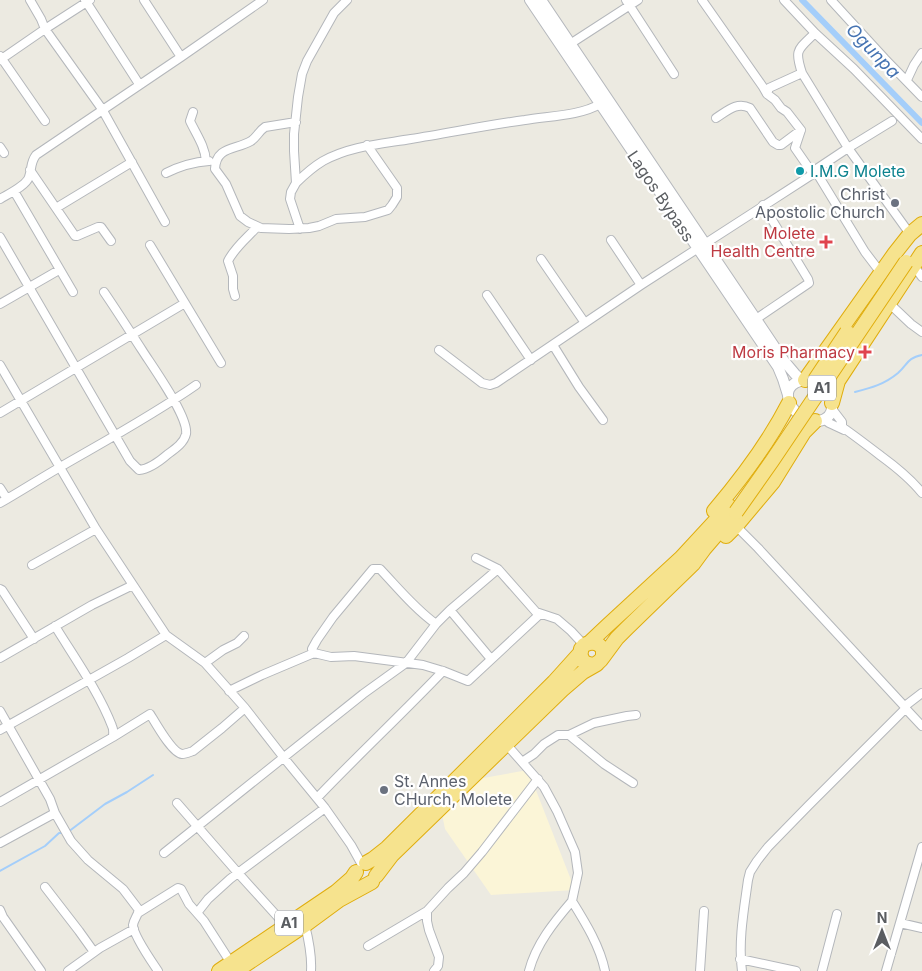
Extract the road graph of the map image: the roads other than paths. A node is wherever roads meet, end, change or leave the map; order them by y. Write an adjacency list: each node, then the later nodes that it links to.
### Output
1 (30, 0): 13 (street)
2 (144, 0): 17 (street)
3 (263, 0): 17 (street)
4 (347, 0): 31 (street)
5 (530, 0): 25 (main road, Lagos Bypass)
6 (541, 0): 15 (main road, Lagos Bypass)
7 (638, 0): 12 (street)
8 (702, 0): 23 (street)
9 (784, 0): 14 (street)
10 (832, 0): 21 (street)
11 (87, 1): 13 (street); 22 (street)
12 (628, 3): 15 (street); 20 (street)
13 (45, 29): 18 (street); 26 (street)
14 (815, 33): 19 (street); 33 (street)
15 (570, 44): 56 (main road, Lagos Bypass)
16 (922, 53): 21 (street)
17 (181, 57): 22 (street)
18 (1, 58): 30 (street)
19 (802, 73): 23 (street); 35 (street)
20 (674, 74)
21 (907, 80): 24 (street)
22 (139, 84): 26 (street)
23 (767, 94): 32 (street)
24 (922, 97)
25 (600, 104): 34 (street); 56 (main road, Lagos Bypass)
26 (102, 109): 38 (street); 39 (street)
27 (193, 112): 36 (street)
28 (716, 118): 32 (street)
29 (892, 121): 35 (street)
30 (45, 122)
31 (296, 122): 37 (street); 42 (street)
32 (801, 130): 40 (street)
33 (922, 139)
34 (368, 145): 42 (street); 50 (street)
35 (848, 148): 40 (street); 51 (street)
36 (206, 161): 37 (street); 41 (street)
37 (216, 161): 49 (street)
38 (132, 162): 46 (street); 47 (street)
39 (30, 170): 43 (street); 46 (street)
40 (814, 172): 45 (street); 61 (street)
41 (166, 173)
42 (296, 183): 50 (street)
43 (14, 191): 44 (street); 60 (street)
44 (0, 199)
45 (763, 205): 56 (street); 71 (street)
46 (56, 208): 54 (street)
47 (165, 222)
48 (922, 224): 51 (highway)
49 (257, 227): 50 (street); 67 (street)
50 (300, 229)
51 (918, 235): 59 (highway, A1); 61 (highway)
52 (0, 237): 63 (street)
53 (611, 240): 62 (street)
54 (110, 241)
55 (150, 245): 68 (street)
56 (701, 246): 62 (street); 71 (main road, Lagos Bypass); 84 (main road, Lagos Bypass)
57 (922, 253): 59 (highway)
58 (541, 259): 72 (street)
59 (911, 266): 70 (street); 75 (highway); 98 (highway, A1, bridge)
60 (60, 270): 63 (street); 64 (street)
61 (881, 273): 82 (highway)
62 (641, 286): 72 (street)
63 (28, 287): 69 (street); 81 (street)
64 (73, 292)
65 (104, 292): 74 (street)
66 (487, 295): 78 (street)
67 (235, 296)
68 (184, 303): 74 (street); 79 (street)
69 (0, 304)
70 (892, 306): 73 (street); 75 (street)
71 (756, 319): 82 (main road, Lagos Bypass)
72 (585, 323): 76 (street)
73 (922, 332)
74 (132, 335): 81 (street); 85 (street)
75 (866, 338): 87 (highway); 91 (street)
76 (553, 345): 78 (street); 89 (street)
77 (439, 350): 78 (street)
78 (531, 360)
79 (221, 363)
80 (0, 364): 86 (street)
81 (76, 367): 86 (street); 92 (street)
82 (804, 380): 84 (main road); 87 (main road)
83 (196, 385): 85 (street)
84 (788, 399): 90 (main road); 101 (highway)
85 (174, 400): 92 (street); 92 (street)
86 (20, 401): 88 (street); 94 (street)
87 (832, 406): 90 (main road); 91 (street)
88 (0, 413)
89 (603, 420)
90 (820, 420): 93 (street); 98 (highway)
91 (842, 427): 93 (street)
92 (116, 436): 94 (street)
93 (855, 436): 96 (street)
94 (60, 467): 97 (street); 99 (street)
95 (0, 488): 97 (street)
96 (922, 493)
97 (3, 501)
98 (733, 515): 101 (highway, A1); 125 (street)
99 (96, 529): 102 (street); 104 (street)
100 (476, 558): 103 (street)
101 (687, 561): 113 (highway, A1); 117 (highway, A1)
102 (32, 565)
103 (498, 569): 106 (street); 107 (street)
104 (134, 585): 109 (street); 110 (street)
105 (0, 589): 112 (street)
106 (450, 610): 108 (street); 116 (street)
107 (540, 614): 113 (street); 116 (street)
108 (436, 624): 114 (street); 119 (street)
109 (55, 626): 112 (street); 121 (street)
110 (166, 635): 118 (street); 121 (street)
111 (244, 636): 118 (street)
112 (34, 639): 115 (street)
113 (585, 646): 117 (highway); 117 (highway); 149 (highway, A1)
114 (314, 653): 119 (street); 122 (street)
115 (0, 658)
116 (491, 658): 120 (street)
117 (600, 661): 133 (highway, A1)
118 (205, 663): 122 (street)
119 (406, 663): 120 (street); 134 (street)
120 (443, 671): 139 (street)
121 (88, 680): 128 (street); 132 (street)
122 (229, 691): 124 (street)
123 (922, 693): 125 (street)
124 (245, 708): 132 (street); 134 (street)
125 (906, 708): 129 (street); 167 (street)
126 (0, 712): 128 (street)
127 (636, 715): 131 (street)
128 (8, 726): 130 (street); 137 (street)
129 (922, 726)
130 (0, 730)
131 (568, 735): 135 (street); 138 (street)
132 (113, 737): 137 (street)
133 (507, 745): 135 (street); 151 (highway, A1)
134 (284, 758): 139 (street); 144 (street)
135 (522, 762): 136 (street)
136 (538, 779): 153 (street); 154 (street)
137 (39, 780): 140 (street); 143 (street)
138 (633, 783)
139 (317, 798): 142 (street)
140 (0, 802)
141 (177, 803): 144 (street)
142 (326, 808): 149 (street); 150 (street)
143 (55, 813): 145 (street); 157 (street)
144 (198, 827): 147 (street); 150 (street)
145 (0, 843)
146 (922, 847): 148 (street)
147 (164, 853)
148 (920, 862): 160 (street)
149 (361, 866): 151 (highway); 162 (highway, A1)
150 (238, 873): 156 (street); 162 (street)
151 (374, 879): 161 (highway, A1)
152 (45, 887): 166 (street)
153 (572, 901): 175 (street); 176 (street)
154 (428, 911): 165 (street); 174 (street)
155 (704, 911): 177 (street)
156 (197, 912): 157 (street); 168 (street)
157 (138, 913): 164 (street)
158 (837, 914): 180 (street)
159 (1, 915): 169 (street)
160 (900, 923): 163 (street); 181 (street)
161 (305, 925): 168 (highway, A1); 173 (street)
162 (286, 926): 168 (highway, A1)
163 (922, 928)
164 (134, 929): 166 (street); 171 (street)
165 (368, 946)
166 (94, 952): 170 (street)
167 (740, 959): 178 (street); 179 (street)
168 (234, 967): 172 (highway, A1)
169 (38, 970)
170 (68, 971)
171 (158, 971)
172 (219, 971)
173 (311, 971)
174 (434, 971)
175 (529, 971)
176 (606, 971)
177 (700, 971)
178 (742, 971)
179 (796, 971)
180 (822, 971)
181 (886, 971)

